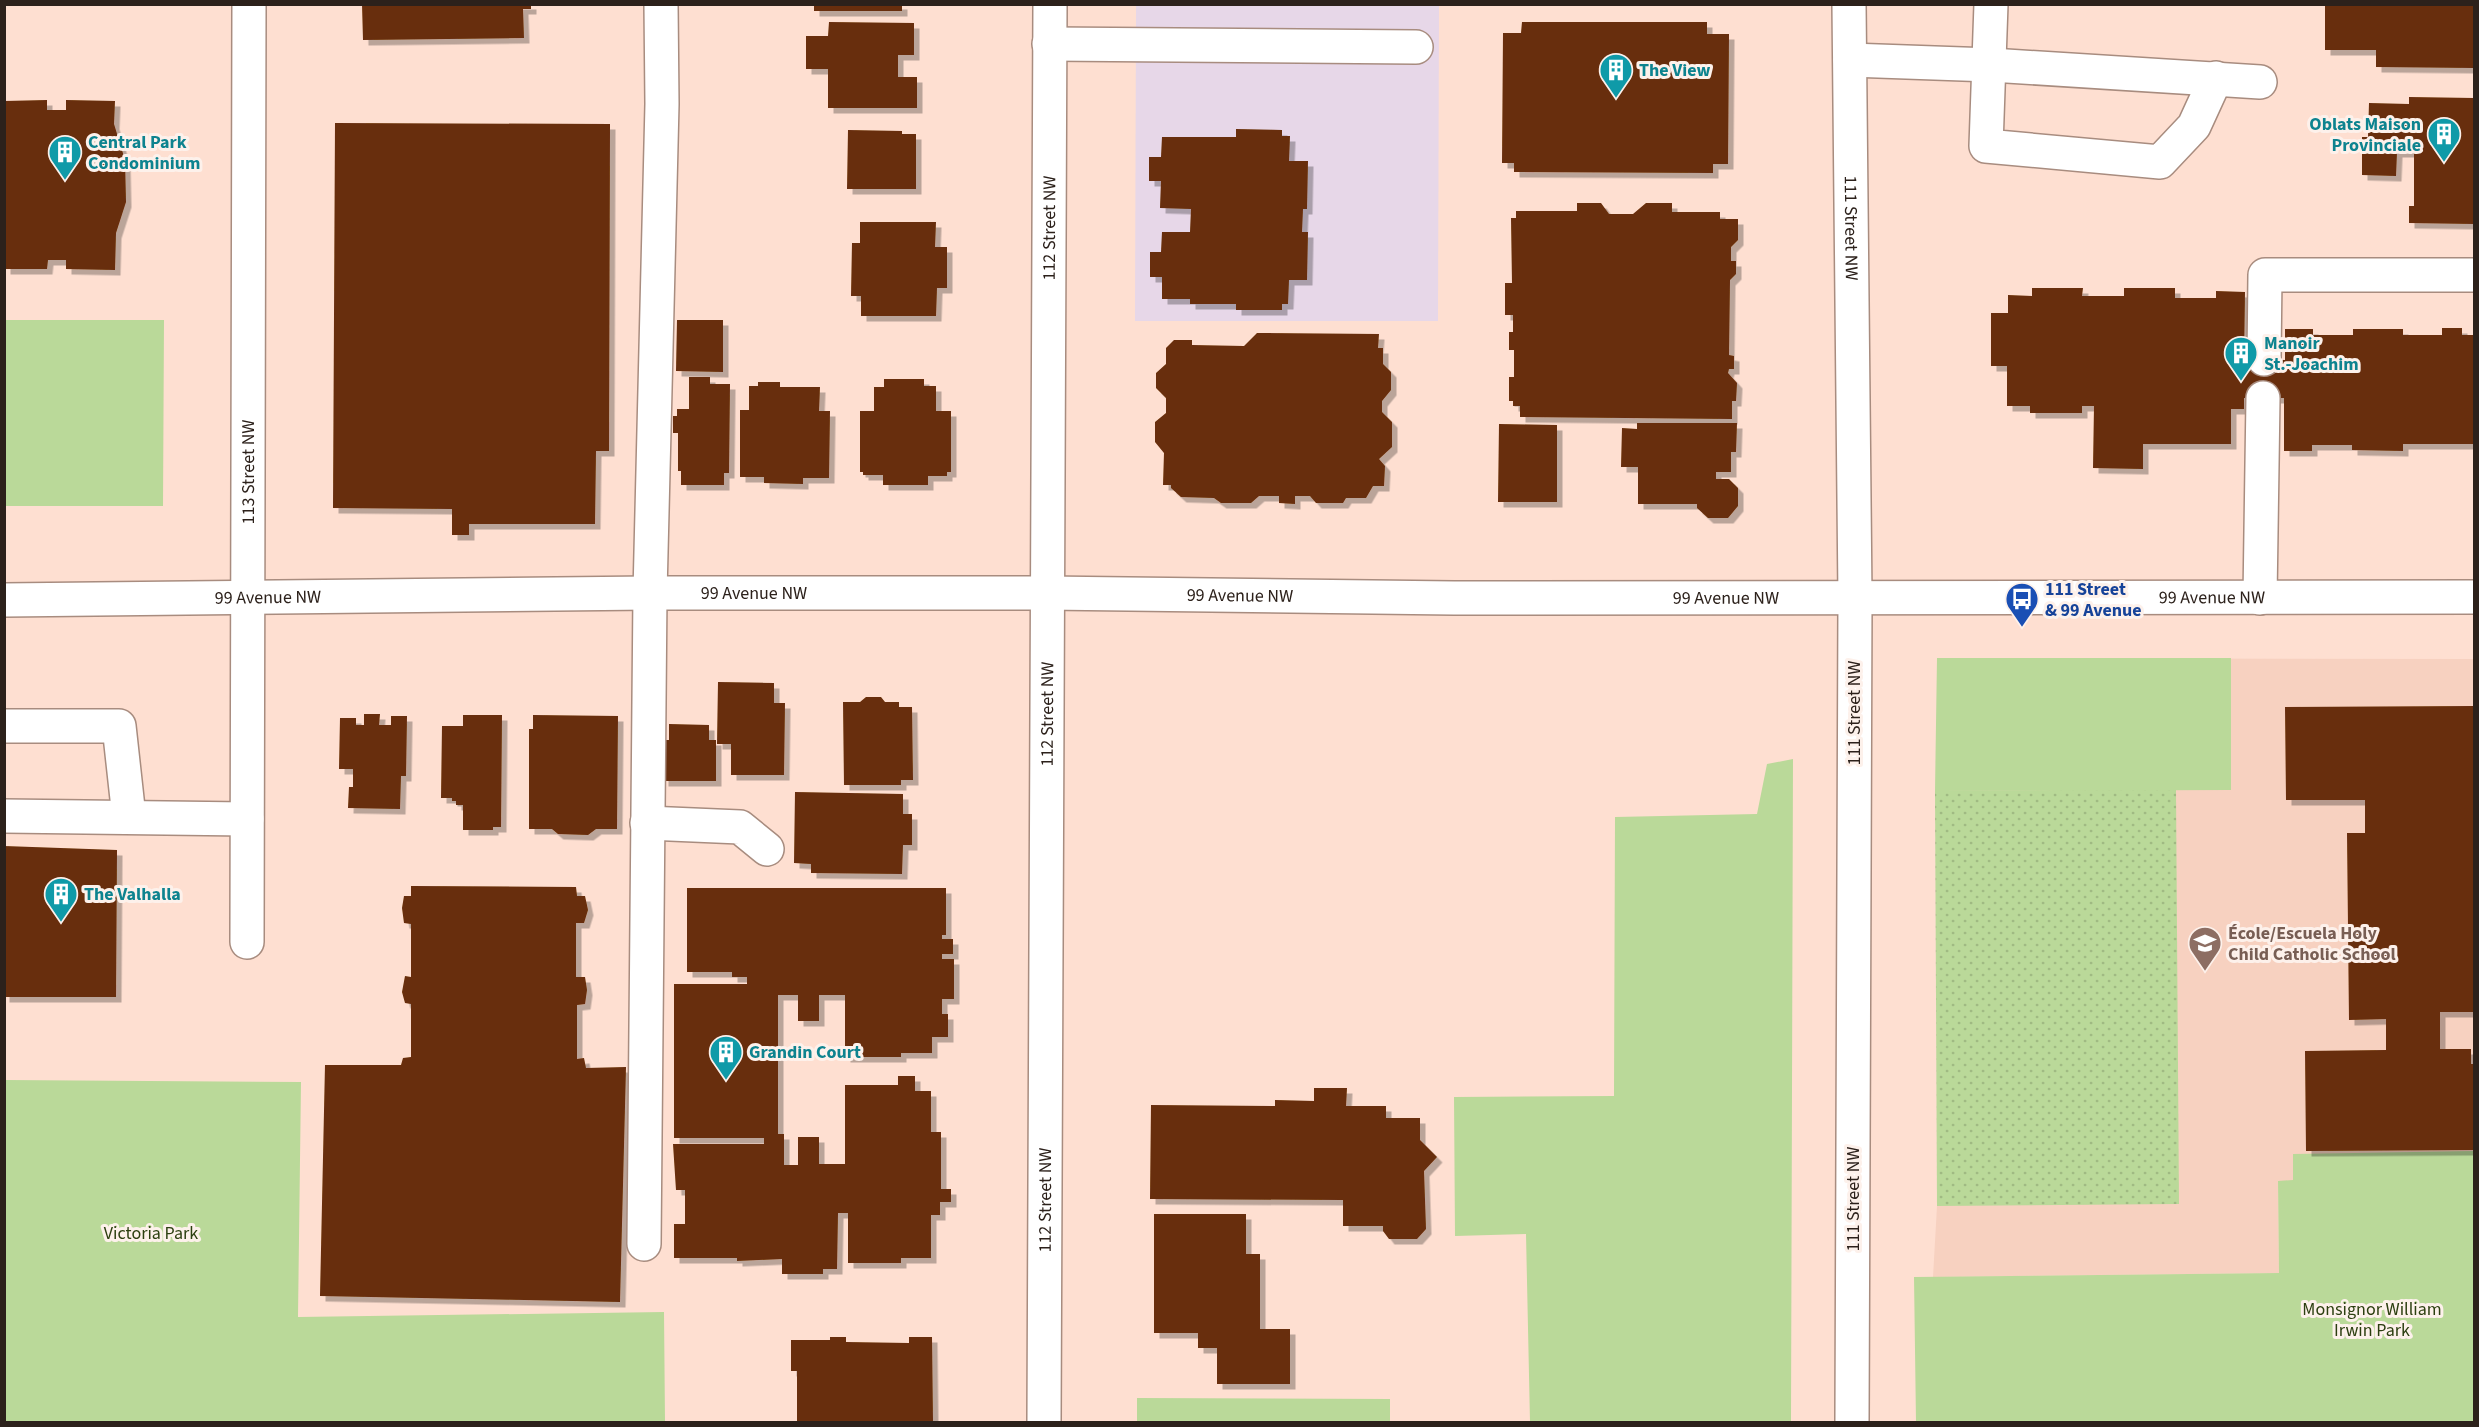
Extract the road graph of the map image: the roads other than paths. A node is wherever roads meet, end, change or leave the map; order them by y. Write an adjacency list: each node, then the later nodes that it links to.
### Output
1 (249, 4): 17 (street, 113 Street NW)
2 (661, 4): 15 (street)
3 (1050, 4): 6 (street, 112 Street NW)
4 (1849, 4): 8 (street, 111 Street NW)
5 (1991, 4): 9 (street)
6 (1049, 44): 7 (street); 16 (street, 112 Street NW)
7 (1416, 47)
8 (1850, 60): 9 (street); 20 (street, 111 Street NW)
9 (1991, 65): 10 (street); 10 (street)
10 (2216, 78): 11 (street)
11 (2260, 82)
12 (2475, 274): 13 (street)
13 (2264, 359)
14 (2263, 398): 18 (street)
15 (650, 593): 16 (street, 99 Avenue NW); 17 (street, 99 Avenue NW); 26 (street)
16 (1046, 593): 20 (street, 99 Avenue NW); 30 (street, 112 Street NW)
17 (246, 597): 21 (street, 99 Avenue NW); 25 (street, 113 Street NW)
18 (2260, 597): 19 (street, 99 Avenue NW); 20 (street, 99 Avenue NW)
19 (2475, 597)
20 (1855, 598): 31 (street, 111 Street NW)
21 (4, 600)
22 (4, 726): 24 (street)
23 (4, 816): 24 (street)
24 (129, 817): 25 (street)
25 (247, 819): 28 (street, 113 Street NW)
26 (647, 823): 27 (street); 29 (street)
27 (767, 849)
28 (247, 942)
29 (644, 1244)
30 (1044, 1422)
31 (1852, 1422)

